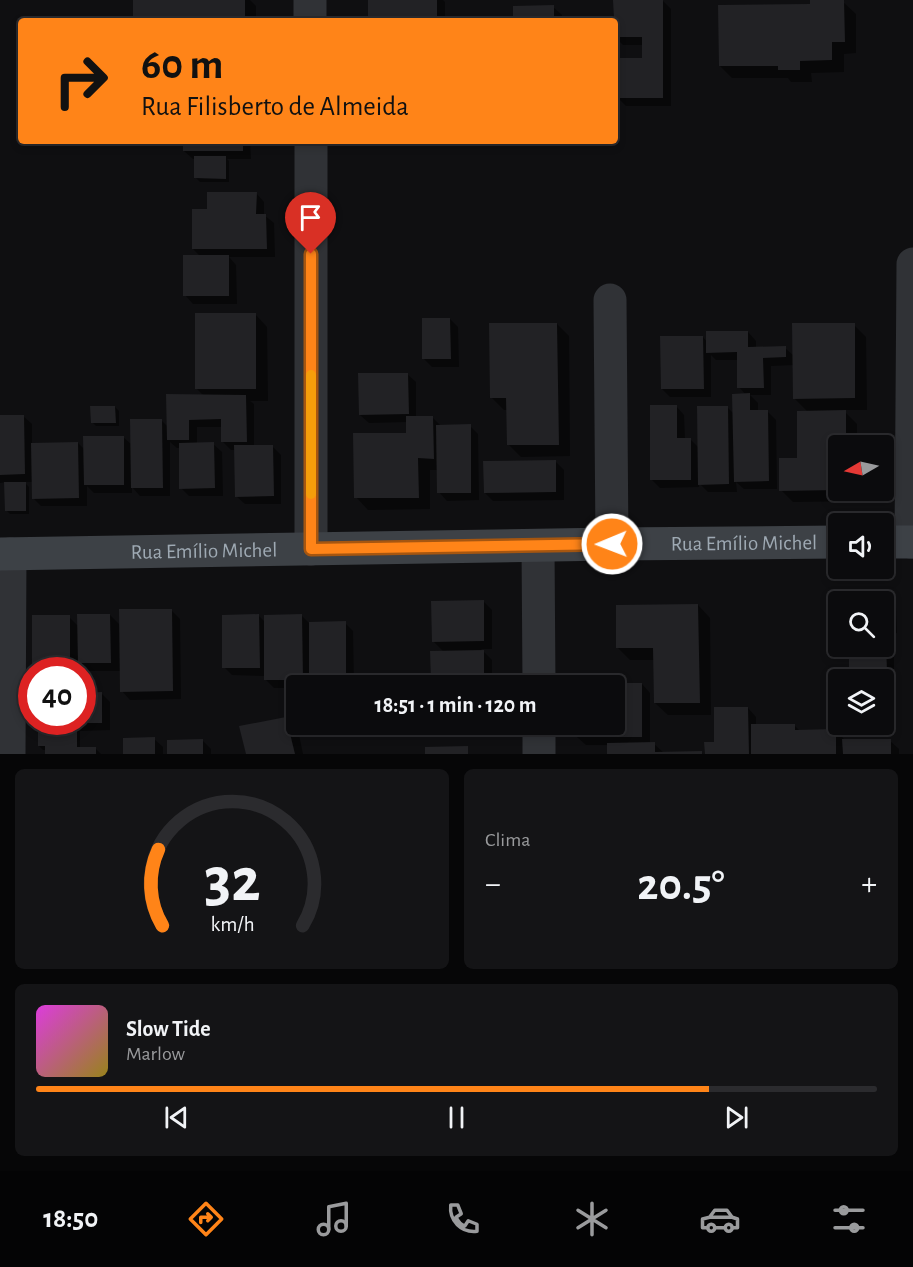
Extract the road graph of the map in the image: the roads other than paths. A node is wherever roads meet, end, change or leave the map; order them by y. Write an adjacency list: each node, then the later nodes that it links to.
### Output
1 (310, 0): 2 (street)
2 (310, 18)
3 (310, 144): 10 (street)
4 (913, 264): 7 (street)
5 (610, 300): 8 (street)
6 (828, 542): 8 (street, Rua Emílio Michel)
7 (902, 542)
8 (612, 544): 9 (street, Rua Emílio Michel)
9 (538, 546): 10 (street, Rua Emílio Michel); 12 (street)
10 (311, 549): 11 (street, Rua Emílio Michel)
11 (5, 554): 14 (street)
12 (539, 675)
13 (539, 735): 15 (street)
14 (9, 754)
15 (539, 754)

